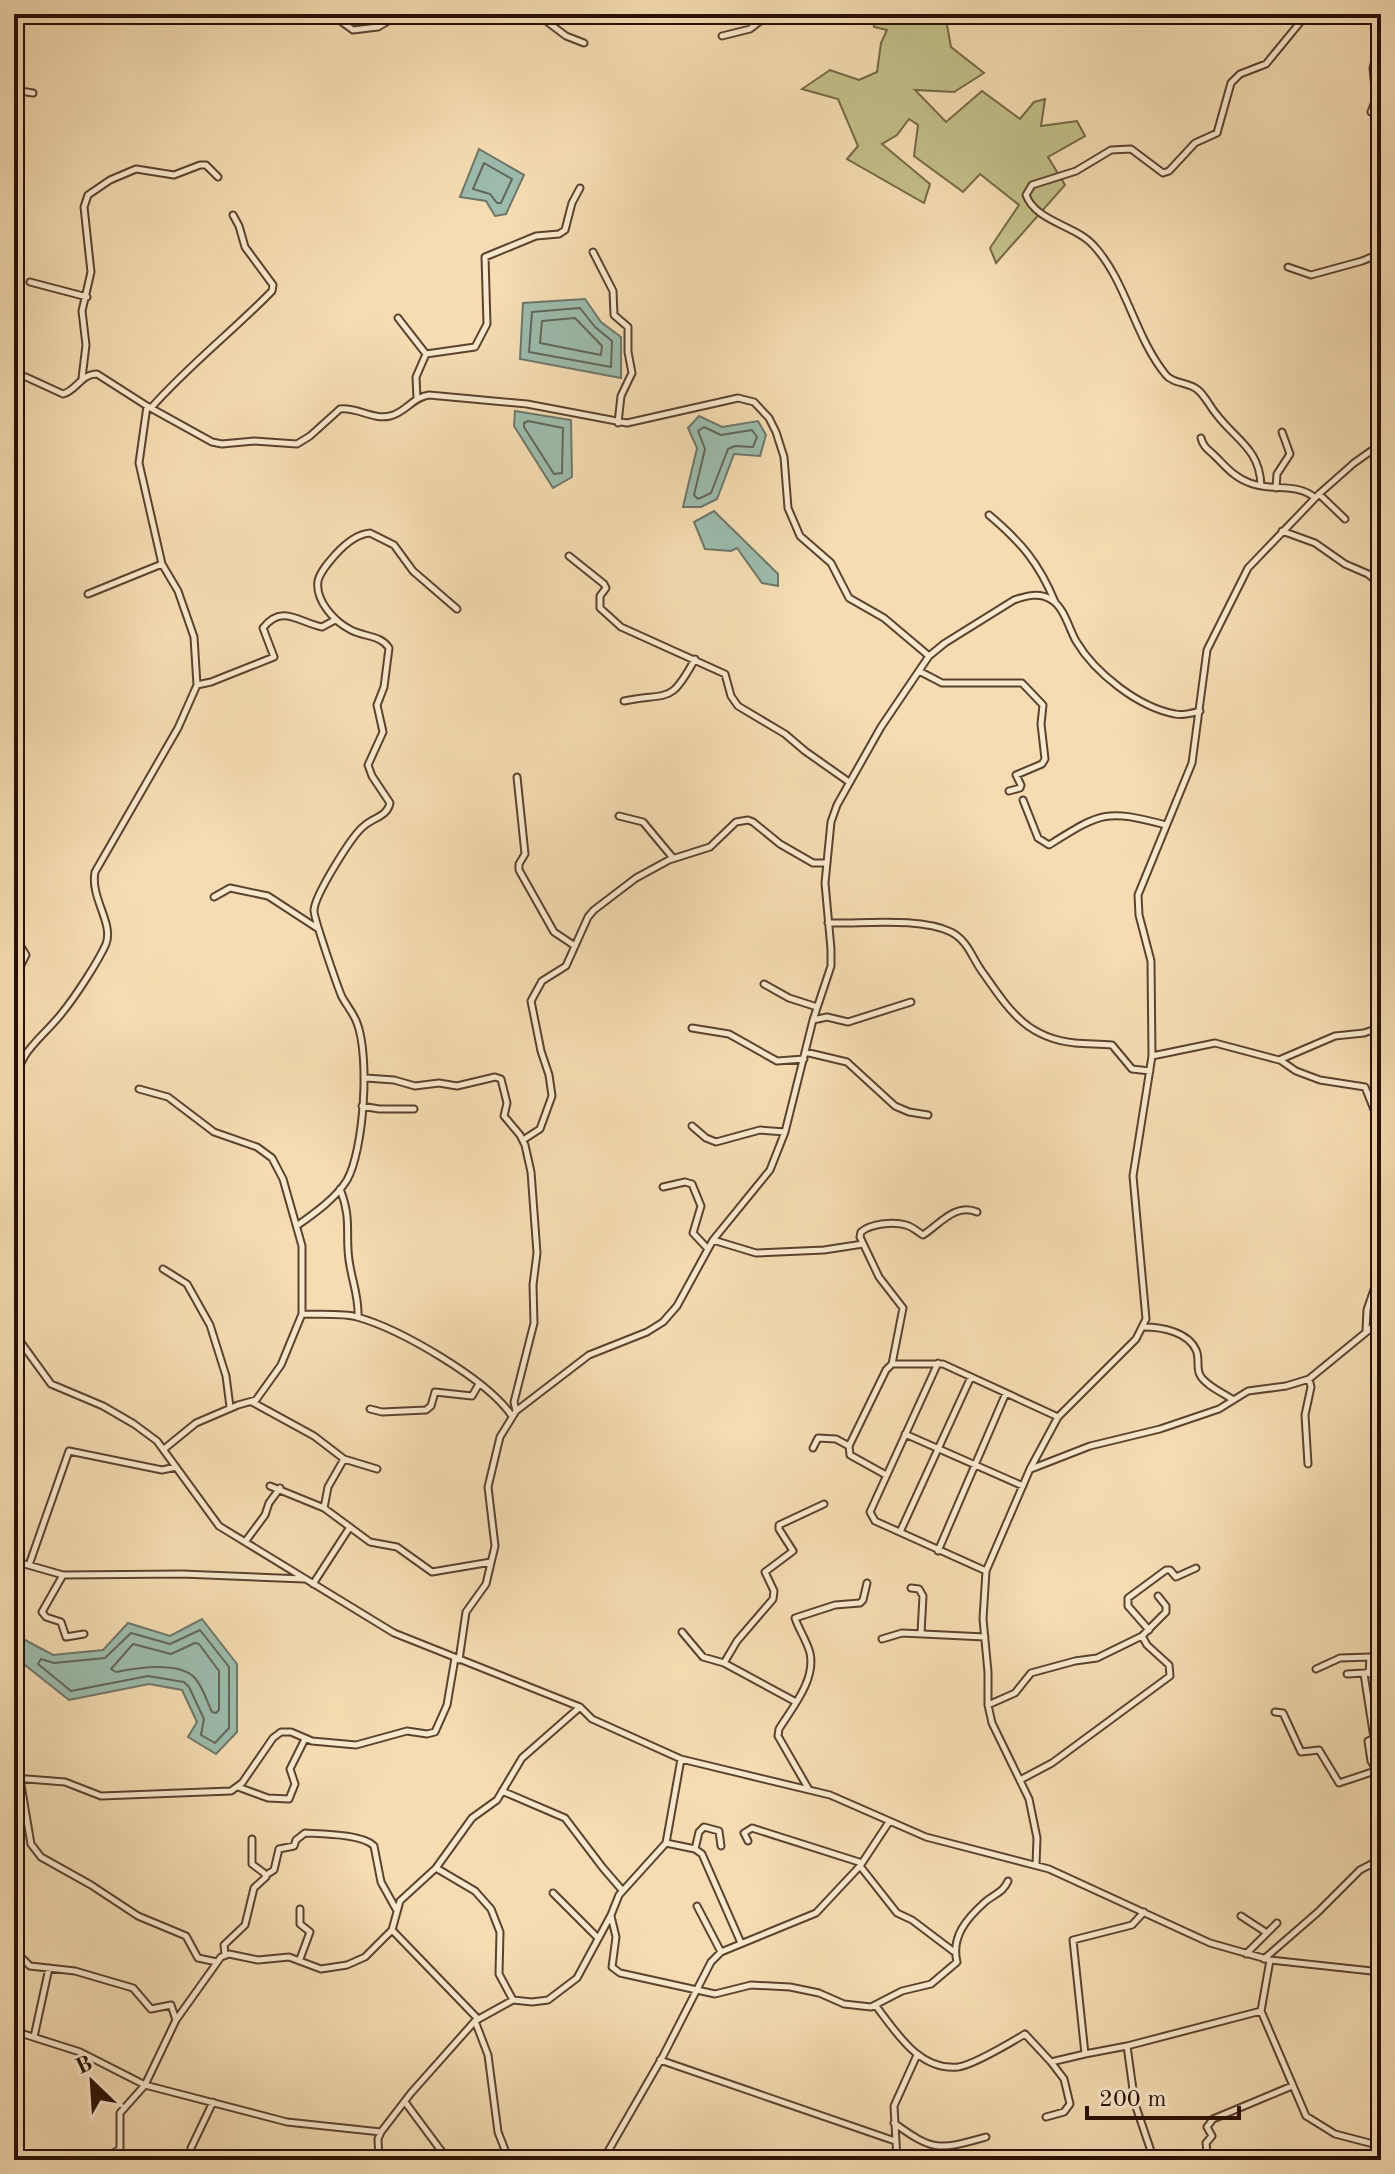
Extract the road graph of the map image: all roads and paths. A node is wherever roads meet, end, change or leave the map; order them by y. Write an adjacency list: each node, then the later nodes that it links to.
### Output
1 (331, 14): 2 (street)
2 (400, 14)
3 (537, 14): 9 (street)
4 (769, 14): 8 (street)
5 (1307, 14): 31 (street)
6 (1372, 14): 7 (street)
7 (1381, 18): 12 (street)
8 (722, 36)
9 (584, 43)
10 (14, 90): 11 (street)
11 (33, 93)
12 (1371, 112)
13 (218, 177): 20 (street)
14 (580, 188): 22 (street)
15 (233, 215): 26 (street)
16 (593, 252): 27 (street)
17 (1381, 253): 18 (street)
18 (1288, 267)
19 (30, 282): 20 (street)
20 (87, 297): 24 (street)
21 (398, 318): 22 (street)
22 (426, 354): 25 (street)
23 (14, 375): 24 (street)
24 (82, 379): 26 (street)
25 (417, 399): 26 (street); 27 (street)
26 (149, 407): 38 (street)
27 (618, 423): 44 (street)
28 (1282, 432): 32 (street)
29 (1201, 438): 31 (street)
30 (1381, 444): 33 (street)
31 (1261, 486): 32 (street)
32 (1276, 488): 33 (street)
33 (1317, 496): 35 (street); 36 (street)
34 (989, 515): 41 (street)
35 (1345, 519)
36 (1282, 531): 39 (street); 49 (street)
37 (569, 556): 45 (street)
38 (162, 564): 40 (street); 47 (street)
39 (1381, 585)
40 (88, 594)
41 (1056, 603): 44 (street); 49 (street)
42 (457, 609): 43 (street)
43 (335, 620): 47 (street); 60 (street)
44 (929, 656): 46 (street)
45 (695, 659): 48 (street); 51 (street)
46 (919, 671): 51 (street); 52 (street)
47 (197, 685): 74 (street)
48 (624, 701)
49 (1200, 711): 55 (street)
50 (517, 777): 62 (street)
51 (849, 782): 57 (street)
52 (1009, 791)
53 (1023, 800): 55 (street)
54 (619, 816): 56 (street)
55 (1166, 825): 72 (street)
56 (673, 858): 57 (street); 62 (street)
57 (826, 863): 59 (street)
58 (214, 897): 60 (street)
59 (828, 923): 66 (street); 75 (street)
60 (318, 928): 76 (street)
61 (14, 935): 63 (street)
62 (575, 946): 85 (street)
63 (14, 979)
64 (764, 984): 66 (street)
65 (911, 1002): 67 (street)
66 (817, 1007): 67 (street)
67 (813, 1020): 71 (street)
68 (1381, 1027): 73 (street)
69 (692, 1028): 71 (street)
70 (14, 1033): 74 (street)
71 (804, 1055): 81 (street); 84 (street)
72 (1152, 1056): 73 (street); 75 (street)
73 (1279, 1060): 83 (street)
74 (21, 1061): 78 (street)
75 (1150, 1071): 98 (street)
76 (366, 1078): 79 (street); 85 (street)
77 (139, 1089): 89 (street)
78 (14, 1090)
79 (362, 1106): 80 (street); 87 (street)
80 (414, 1109)
81 (928, 1115)
82 (692, 1126): 84 (street)
83 (1381, 1127)
84 (785, 1132): 90 (street)
85 (523, 1140): 111 (street)
86 (663, 1187): 92 (street)
87 (340, 1189): 89 (street); 96 (street)
88 (977, 1212): 91 (street)
89 (298, 1225): 95 (street)
90 (713, 1240): 91 (street); 92 (street)
91 (863, 1244): 102 (street)
92 (708, 1249): 111 (street)
93 (163, 1269): 109 (street)
94 (1381, 1269): 99 (street)
95 (302, 1314): 96 (street); 108 (street)
96 (358, 1317): 105 (street)
97 (1381, 1320): 99 (street)
98 (1144, 1327): 107 (street); 112 (street)
99 (1366, 1331): 104 (street)
100 (14, 1333): 116 (street)
101 (938, 1363): 102 (street); 103 (street); 113 (street)
102 (892, 1364): 114 (street)
103 (971, 1377): 106 (street); 117 (street)
104 (1309, 1379): 107 (street); 119 (street)
105 (479, 1384): 110 (street); 111 (street)
106 (1006, 1393): 112 (street); 120 (street)
107 (1232, 1399): 123 (street)
108 (251, 1402): 109 (street); 118 (street)
109 (230, 1407): 116 (street)
110 (370, 1409)
111 (514, 1413): 135 (street)
112 (1058, 1417): 123 (street)
113 (905, 1434): 117 (street); 124 (street)
114 (849, 1446): 115 (street); 124 (street)
115 (813, 1448)
116 (164, 1449): 121 (street)
117 (939, 1449): 120 (street); 131 (street)
118 (344, 1459): 122 (street); 129 (street)
119 (1308, 1464)
120 (976, 1465): 126 (street); 133 (street)
121 (176, 1467): 132 (street); 136 (street)
122 (377, 1469)
123 (1030, 1469): 126 (street)
124 (886, 1475): 131 (street)
125 (270, 1486): 127 (street)
126 (1023, 1486): 138 (street)
127 (280, 1488): 129 (street); 132 (street)
128 (824, 1504): 153 (street)
129 (324, 1508): 130 (street)
130 (350, 1527): 135 (street); 142 (street)
131 (900, 1532): 133 (street)
132 (245, 1542): 140 (street)
133 (938, 1551): 138 (street)
134 (14, 1561): 136 (street)
135 (491, 1562): 152 (street)
136 (29, 1565): 139 (street)
137 (1196, 1568): 145 (street)
138 (986, 1571): 150 (street)
139 (63, 1575): 140 (street); 148 (street)
140 (305, 1579): 142 (street)
141 (867, 1583): 158 (street)
142 (313, 1584): 152 (street)
143 (911, 1588): 147 (street)
144 (1158, 1596): 145 (street)
145 (1149, 1630): 149 (street)
146 (682, 1632): 153 (street)
147 (921, 1633): 150 (street); 151 (street)
148 (84, 1634)
149 (1142, 1636): 159 (street); 169 (street)
150 (985, 1637): 159 (street)
151 (882, 1639)
152 (457, 1659): 160 (street); 164 (street)
153 (724, 1663): 158 (street)
154 (1316, 1669): 157 (street)
155 (1381, 1672): 157 (street)
156 (1347, 1674): 157 (street)
157 (1366, 1674): 163 (street)
158 (796, 1702): 171 (street)
159 (988, 1705): 169 (street)
160 (580, 1707): 165 (street); 173 (street)
161 (1275, 1712): 166 (street)
162 (1381, 1736): 163 (street)
163 (1374, 1738): 166 (street)
164 (305, 1739): 170 (street); 170 (street)
165 (681, 1759): 171 (street); 177 (street)
166 (1375, 1771): 168 (street)
167 (17, 1778): 170 (street); 172 (street)
168 (1381, 1778)
169 (1020, 1780): 182 (street)
170 (238, 1787)
171 (809, 1789): 174 (street)
172 (18, 1790): 206 (street)
173 (502, 1791): 183 (street); 186 (street)
174 (889, 1822): 181 (street); 182 (street)
175 (252, 1839): 184 (street)
176 (748, 1841): 181 (street)
177 (666, 1843): 179 (street); 186 (street)
178 (721, 1846): 179 (street)
179 (695, 1849): 198 (street)
180 (1381, 1859): 205 (street)
181 (861, 1864): 198 (street); 200 (street)
182 (1036, 1865): 191 (street)
183 (436, 1868): 190 (street); 210 (street)
184 (266, 1875): 190 (street); 202 (street)
185 (1008, 1881): 200 (street)
186 (622, 1890): 192 (street)
187 (553, 1893): 197 (street)
188 (697, 1906): 199 (street)
189 (300, 1909): 204 (street)
190 (397, 1909): 195 (street)
191 (1144, 1912): 203 (street); 218 (street)
192 (611, 1915): 197 (street); 209 (street)
193 (1241, 1916): 196 (street)
194 (1277, 1923): 196 (street)
195 (392, 1930): 204 (street); 214 (street)
196 (1267, 1933): 203 (street)
197 (598, 1938): 210 (street)
198 (741, 1943): 199 (street)
199 (721, 1952): 209 (street)
200 (954, 1952): 211 (street)
201 (17, 1953): 207 (street)
202 (225, 1955): 204 (street); 206 (street)
203 (1245, 1955): 205 (street)
204 (300, 1959)
205 (1267, 1959): 208 (street); 212 (street)
206 (217, 1962): 213 (street)
207 (49, 1968): 213 (street); 216 (street)
208 (1381, 1972)
209 (698, 1990): 211 (street); 220 (street)
210 (513, 2000): 214 (street)
211 (876, 2006): 219 (street)
212 (1261, 2011): 217 (street); 223 (street)
213 (176, 2020): 222 (street)
214 (476, 2020): 225 (street); 239 (street)
215 (14, 2031): 216 (street)
216 (34, 2037): 222 (street)
217 (1127, 2046): 218 (street); 233 (street)
218 (1085, 2054): 221 (street)
219 (917, 2055): 221 (street); 227 (street)
220 (660, 2060): 230 (street); 240 (street)
221 (1051, 2062): 226 (street)
222 (145, 2085): 224 (street); 232 (street)
223 (1292, 2086): 231 (street); 242 (street)
224 (213, 2102): 228 (street); 234 (street)
225 (405, 2102): 228 (street); 238 (street)
226 (1046, 2117)
227 (893, 2122): 229 (street); 230 (street)
228 (381, 2132): 237 (street)
229 (986, 2137)
230 (895, 2141): 241 (street)
231 (1381, 2146)
232 (121, 2149): 235 (street); 236 (street)
233 (1153, 2157)
234 (202, 2159)
235 (102, 2160)
236 (120, 2160)
237 (379, 2160)
238 (448, 2160)
239 (509, 2160)
240 (603, 2160)
241 (897, 2160)
242 (1208, 2160)

